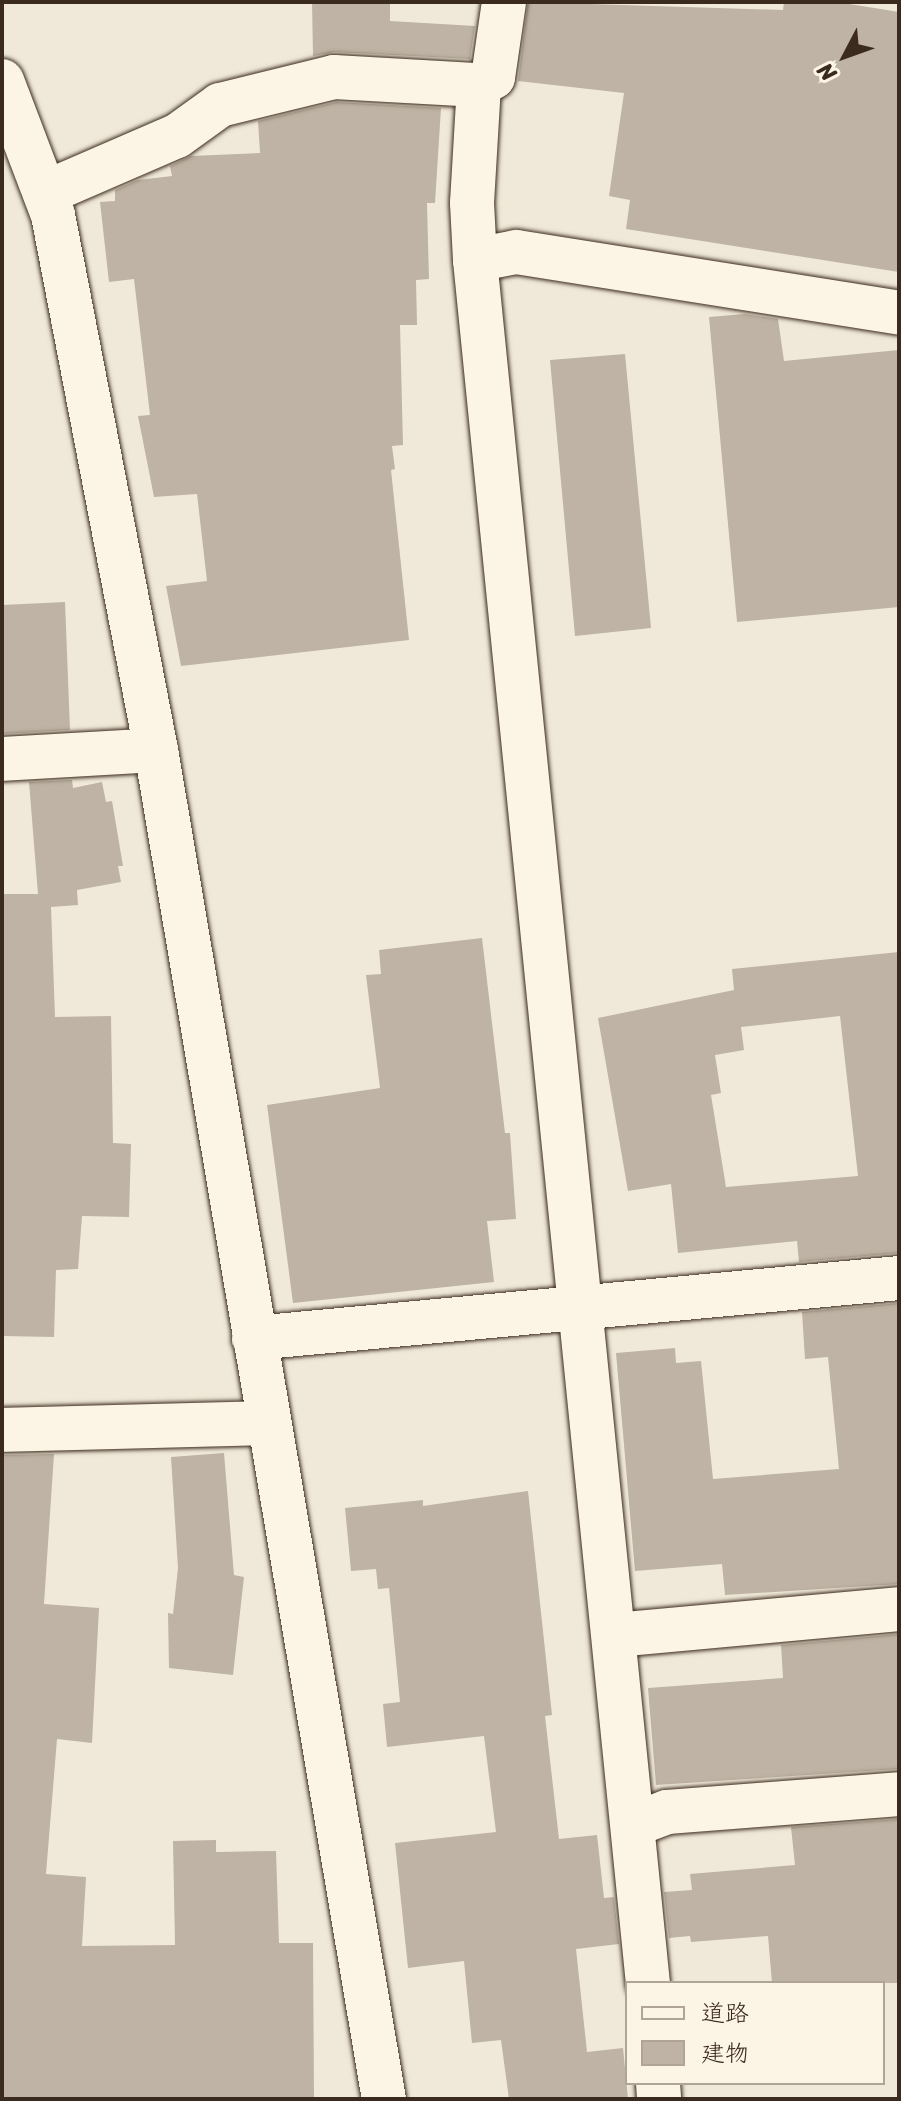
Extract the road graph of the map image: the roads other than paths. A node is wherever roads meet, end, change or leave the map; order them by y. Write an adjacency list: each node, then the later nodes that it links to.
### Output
1 (504, 2): 3 (street)
2 (2, 81): 4 (street)
3 (479, 85): 4 (street); 5 (street)
4 (45, 193): 7 (street)
5 (475, 260): 6 (street); 10 (street)
6 (899, 313)
7 (156, 750): 8 (street); 11 (street)
8 (2, 759)
9 (899, 1278): 10 (street)
10 (582, 1309): 11 (street); 15 (street)
11 (254, 1338): 12 (street)
12 (267, 1423): 13 (street); 19 (street)
13 (2, 1430)
14 (899, 1609): 15 (street)
15 (615, 1635): 17 (street)
16 (899, 1794): 17 (street)
17 (633, 1825): 18 (street)
18 (648, 1981)
19 (384, 2099)

